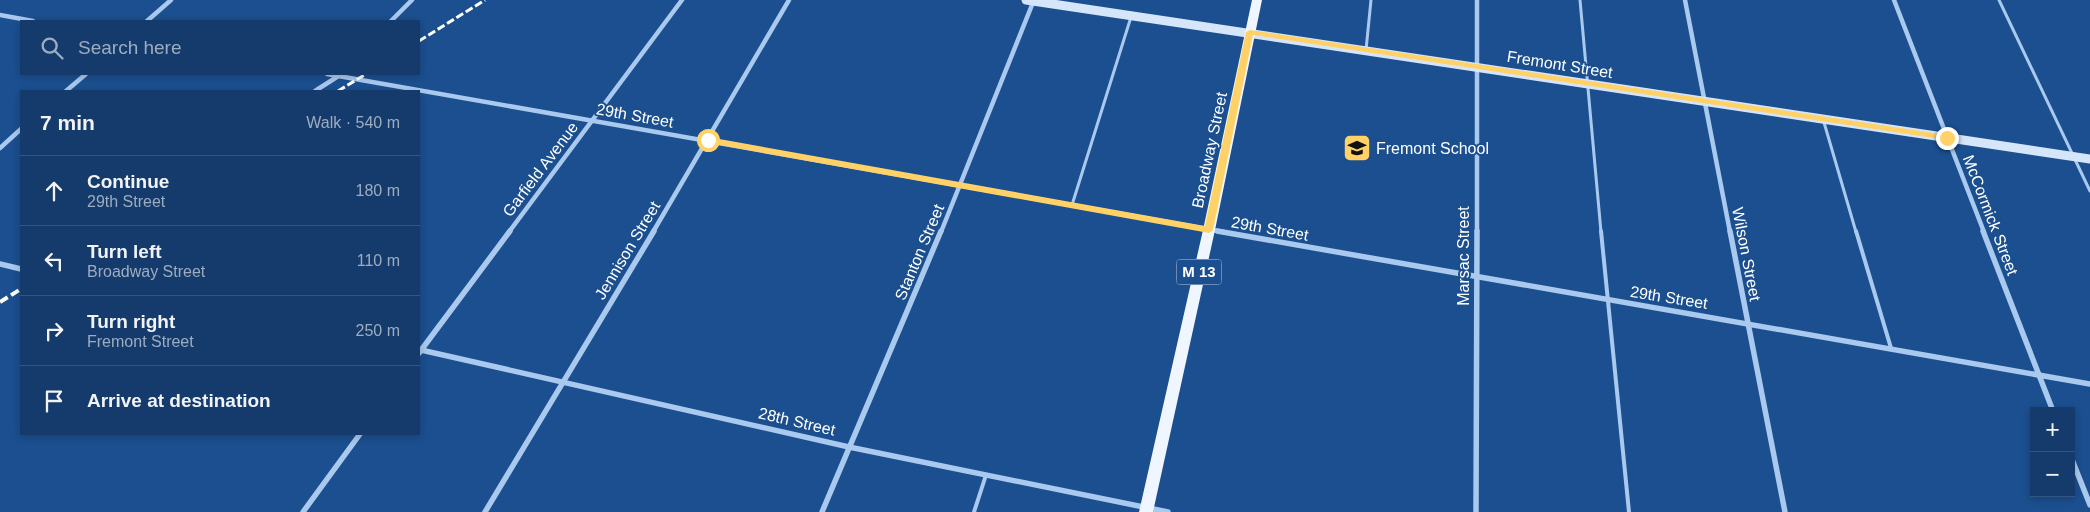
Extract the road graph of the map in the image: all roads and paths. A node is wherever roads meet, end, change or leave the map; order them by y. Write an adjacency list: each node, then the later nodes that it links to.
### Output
1 (171, 0): 16 (street)
2 (412, 0): 17 (street)
3 (682, 0): 28 (street, Garfield Avenue)
4 (789, 0): 31 (street, Jennison Street)
5 (1031, 0): 14 (street, Fremont Street); 35 (street, Stanton Street)
6 (1257, 0): 18 (main road, Broadway Street / M 13)
7 (1371, 0): 19 (lane)
8 (1477, 0): 20 (street, Marsac Street)
9 (1580, 0): 23 (lane)
10 (1685, 0): 26 (street, Wilson Street)
11 (1894, 0): 30 (street, McCormick Street)
12 (1999, 0): 33 (lane)
13 (0, 15): 15 (street)
14 (1132, 15): 18 (street, Fremont Street); 37 (lane)
15 (28, 20)
16 (147, 20)
17 (392, 20)
18 (1250, 32): 19 (street, Fremont Street); 38 (main road, Broadway Street / M 13)
19 (1366, 50): 20 (street, Fremont Street)
20 (1476, 66): 23 (street, Fremont Street); 41 (street, Marsac Street)
21 (85, 75): 24 (street)
22 (340, 75): 25 (street); 28 (street, 29th Street)
23 (1587, 83): 26 (street, Fremont Street); 42 (lane)
24 (67, 90)
25 (317, 90)
26 (1705, 101): 27 (street, Fremont Street); 43 (street, Wilson Street)
27 (1823, 119): 30 (street, Fremont Street); 44 (lane)
28 (593, 121): 31 (street, 29th Street); 45 (street, Garfield Avenue)
29 (20, 130): 32 (street)
30 (1947, 138): 33 (street, Fremont Street); 46 (street, McCormick Street)
31 (708, 140): 35 (street, 29th Street); 47 (street, Jennison Street)
32 (0, 148)
33 (2074, 157): 34 (street, Fremont Street); 36 (lane)
34 (2090, 159)
35 (960, 186): 37 (street, 29th Street); 51 (street, Stanton Street)
36 (2090, 190)
37 (1072, 205): 38 (street, 29th Street)
38 (1209, 230): 41 (street, 29th Street); 55 (main road, Broadway Street / M 13)
39 (0, 264): 40 (street)
40 (20, 269)
41 (1475, 277): 42 (street, 29th Street); 61 (street, Marsac Street)
42 (1607, 300): 43 (street, 29th Street); 62 (lane)
43 (1748, 323): 44 (street, 29th Street); 63 (street, Wilson Street)
44 (1891, 348): 46 (street, 29th Street)
45 (420, 352): 47 (street, 28th Street)
46 (2039, 375): 48 (street, 29th Street); 49 (street, McCormick Street)
47 (561, 383): 51 (street, 28th Street); 57 (street, Jennison Street)
48 (2090, 384)
49 (2051, 407)
50 (359, 435): 56 (street)
51 (849, 447): 53 (street, 28th Street); 58 (street, Stanton Street)
52 (2075, 467): 54 (street)
53 (986, 475): 55 (street, 28th Street); 59 (lane)
54 (2090, 505)
55 (1146, 510): 60 (street, 28th Street)
56 (303, 512)
57 (485, 512)
58 (822, 512)
59 (974, 512)
60 (1168, 512)
61 (1476, 512)
62 (1629, 512)
63 (1785, 512)

